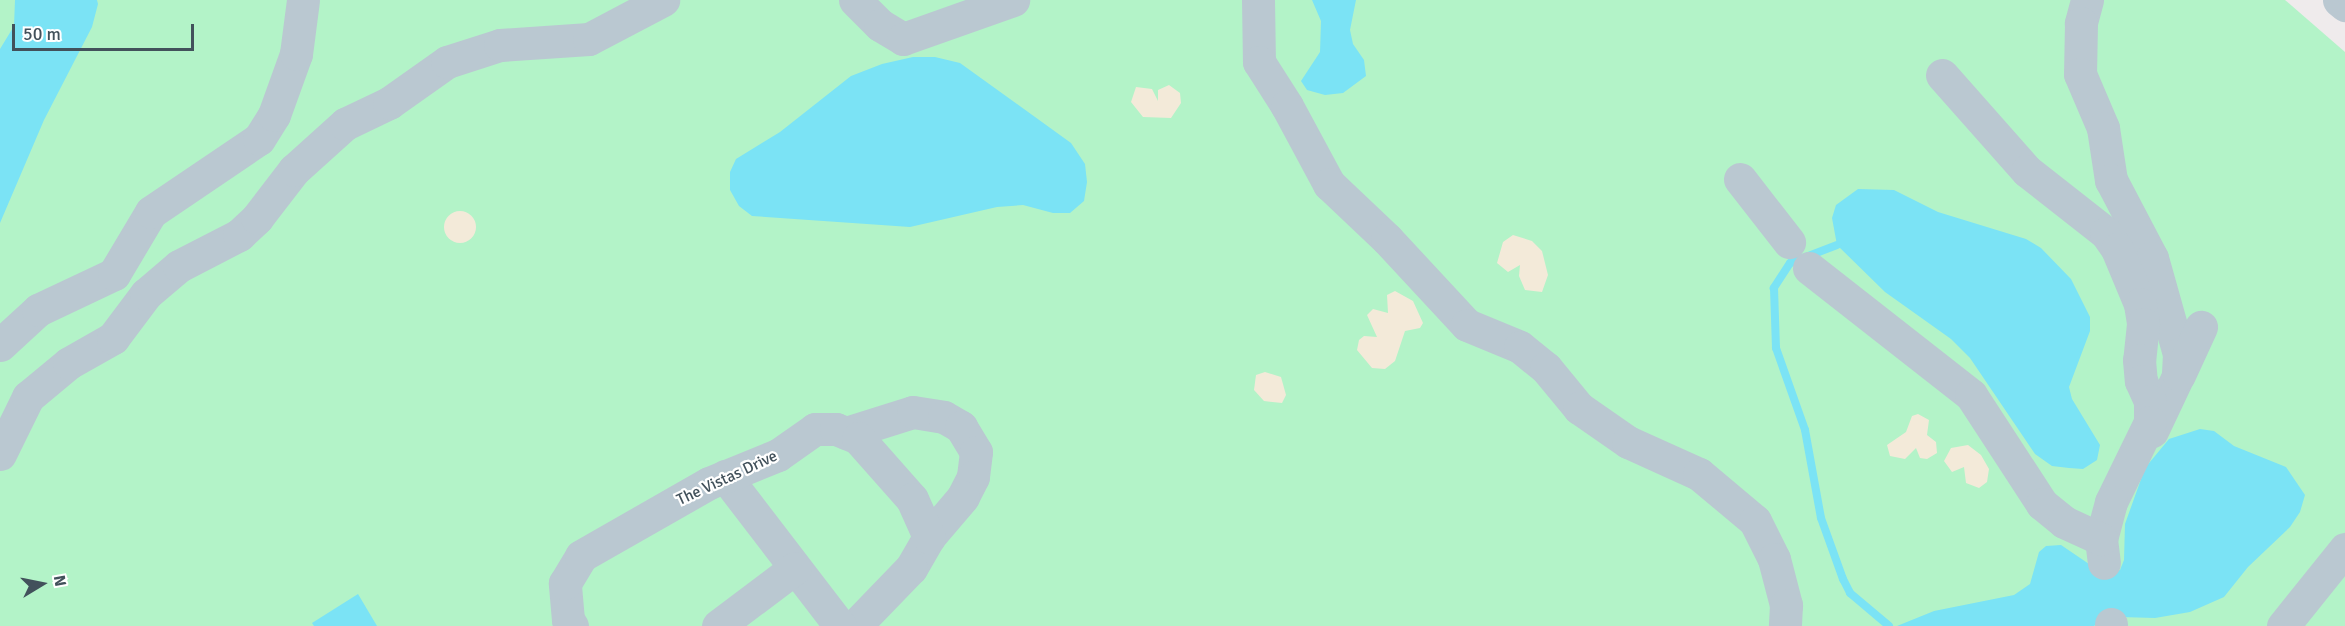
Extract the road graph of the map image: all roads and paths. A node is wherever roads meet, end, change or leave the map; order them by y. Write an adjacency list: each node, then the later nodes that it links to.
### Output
1 (303, 0): 14 (street)
2 (663, 0): 18 (street)
3 (855, 0): 4 (street)
4 (1013, 0)
5 (1258, 0): 27 (street)
6 (2087, 0): 15 (street)
7 (2339, 0): 8 (street)
8 (2345, 5)
9 (1942, 75): 17 (street)
10 (1740, 179): 11 (street)
11 (1789, 242)
12 (1809, 268): 17 (street)
13 (2201, 327): 15 (street)
14 (0, 345)
15 (2178, 376): 17 (street)
16 (846, 433): 19 (street, The Vistas Drive); 20 (street, The Vistas Drive); 20 (street)
17 (2141, 446)
18 (0, 454)
19 (725, 476): 22 (street); 23 (street, The Vistas Drive)
20 (929, 537): 26 (street)
21 (2345, 549): 28 (street)
22 (795, 568): 24 (street); 25 (street)
23 (572, 626)
24 (718, 626)
25 (840, 626)
26 (855, 626)
27 (1785, 626)
28 (2283, 626)

